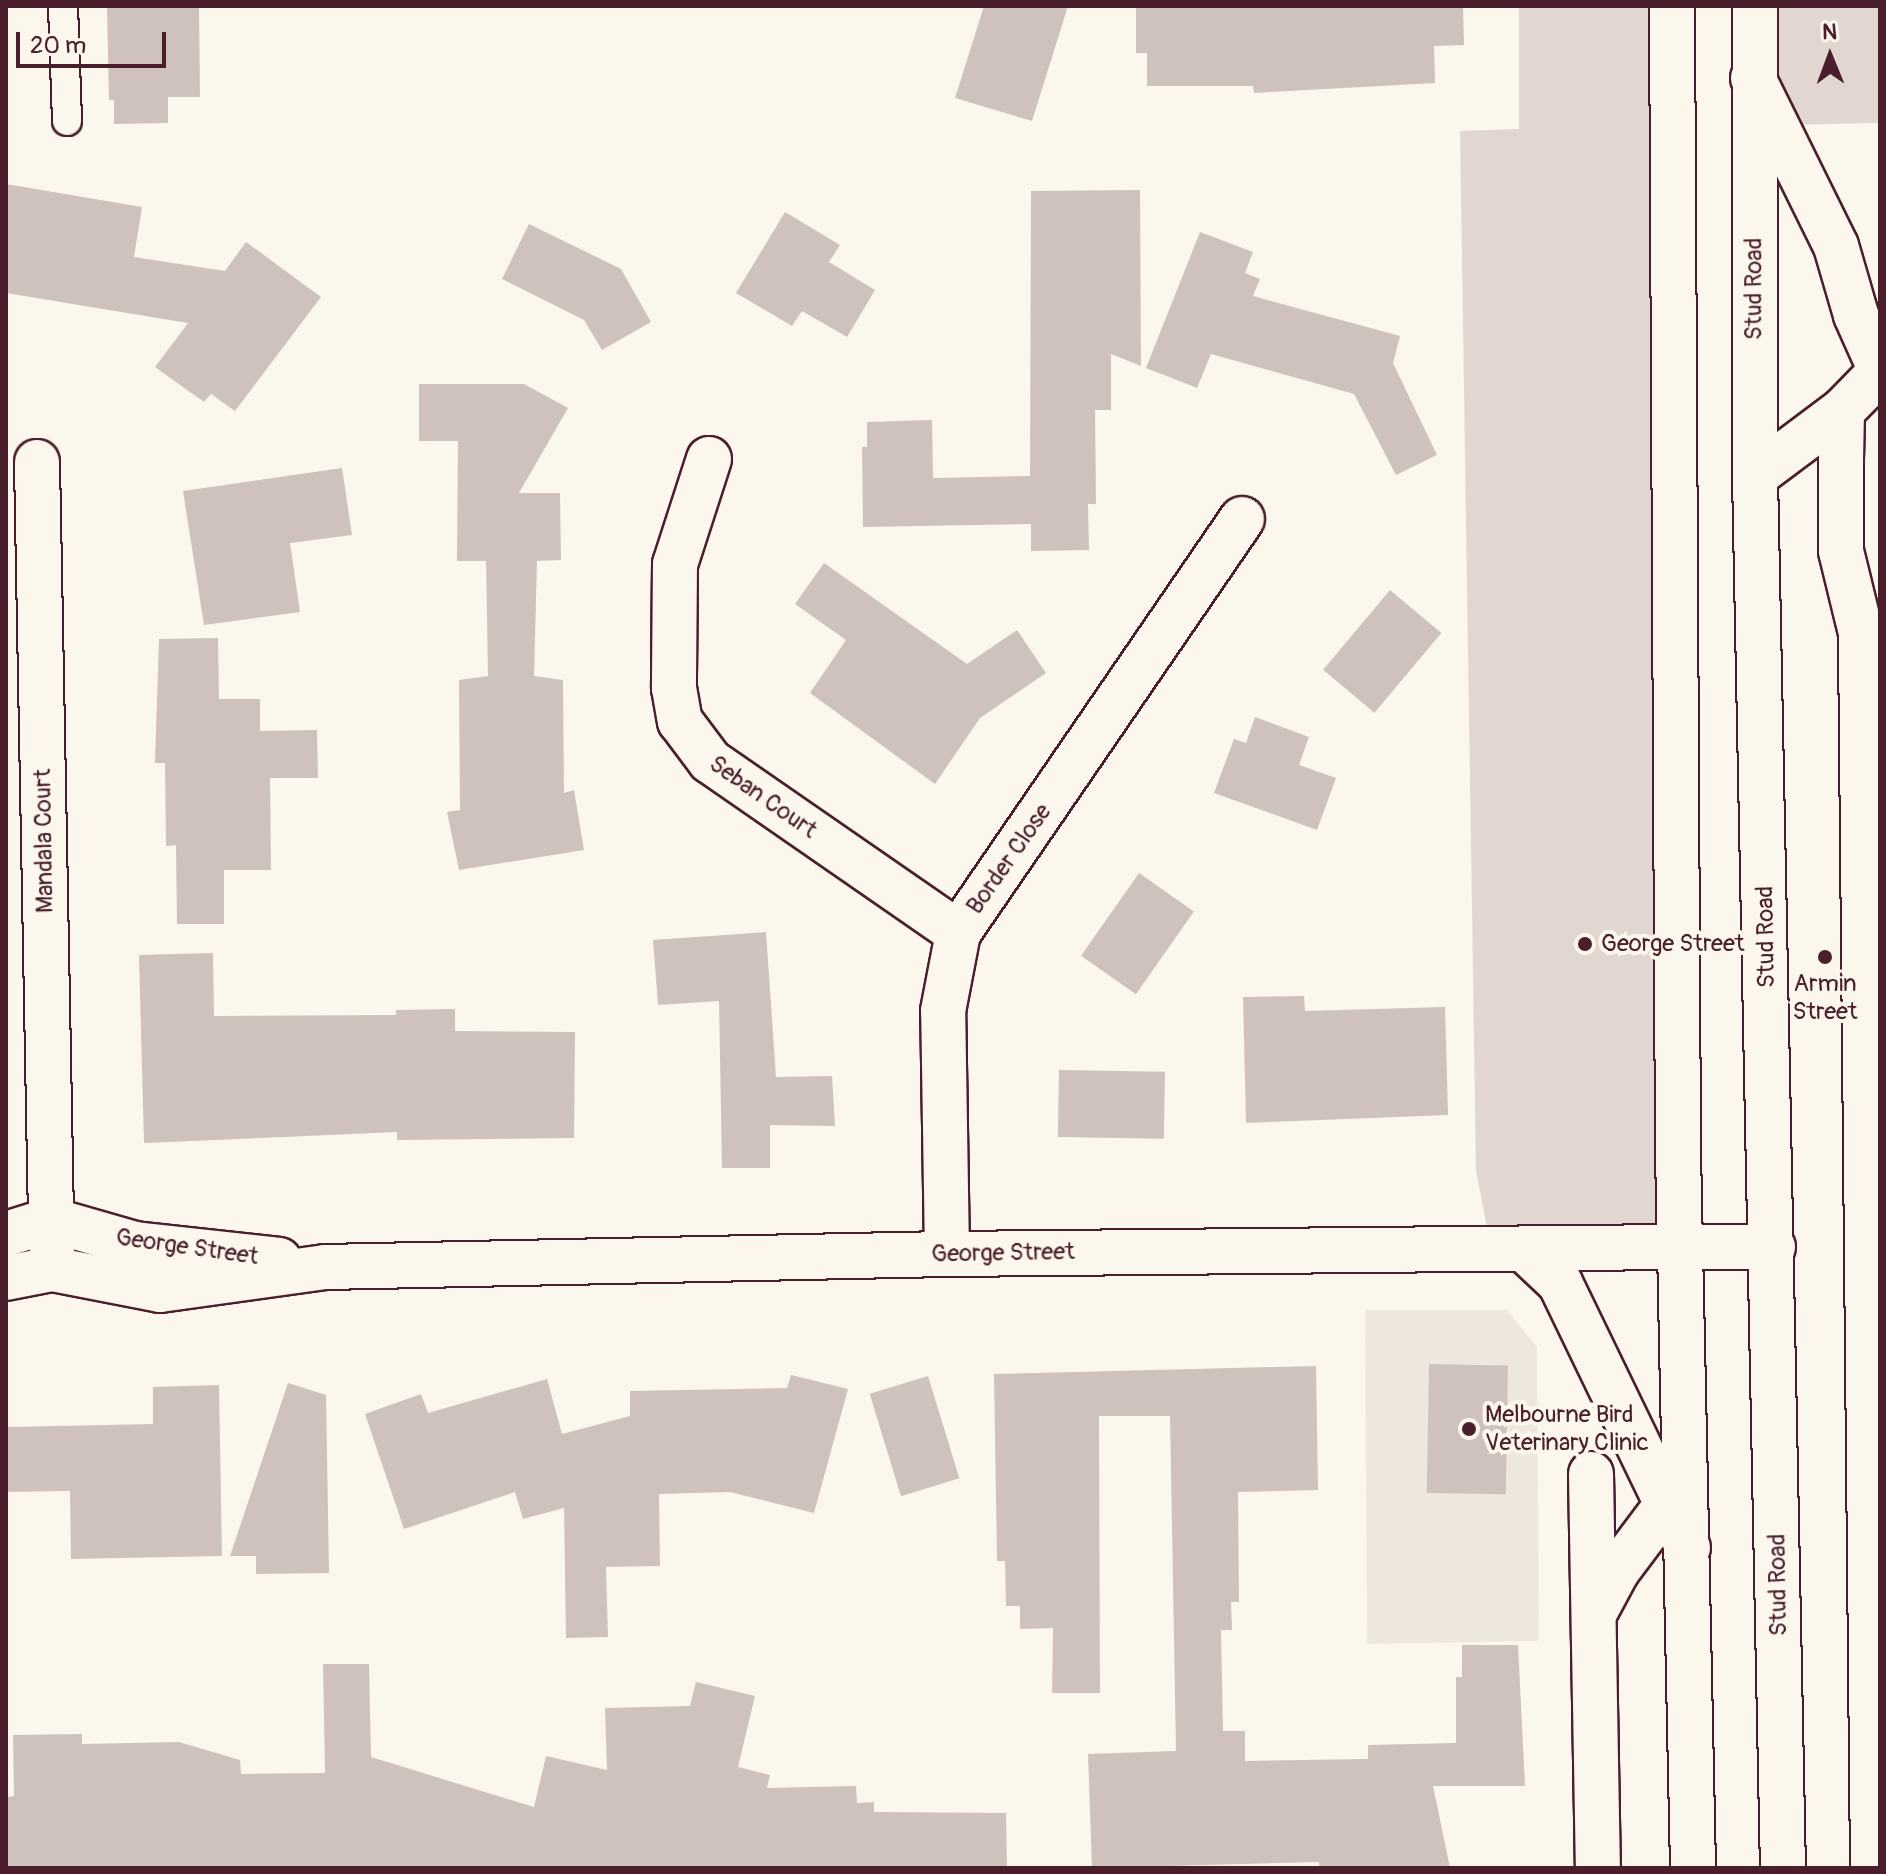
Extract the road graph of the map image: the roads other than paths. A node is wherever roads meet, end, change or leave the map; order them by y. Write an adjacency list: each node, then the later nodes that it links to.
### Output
1 (63, 6): 5 (lane)
2 (1672, 6): 16 (main road)
3 (1755, 6): 4 (main road, Stud Road)
4 (1753, 78): 6 (main road); 10 (main road, Stud Road)
5 (67, 121)
6 (1880, 371): 7 (main road)
7 (1842, 411): 10 (main road); 13 (main road)
8 (709, 459): 12 (main road, Seban Court)
9 (37, 462): 14 (main road, Mandala Court)
10 (1755, 476): 17 (main road, Stud Road)
11 (1242, 519): 12 (main road, Border Close)
12 (958, 933): 19 (main road, Border Close)
13 (1871, 1009): 29 (main road)
14 (51, 1220): 15 (main road); 20 (main road, George Street); 21 (main road, Mandala Court)
15 (6, 1234)
16 (1682, 1247): 17 (main road, George Street); 18 (main road, George Street); 24 (main road)
17 (1773, 1247): 28 (main road, Stud Road)
18 (1526, 1251): 19 (main road, George Street); 24 (main road)
19 (947, 1254): 20 (main road, George Street)
20 (325, 1267): 21 (main road, George Street)
21 (52, 1269): 22 (main road, George Street)
22 (6, 1278)
23 (1591, 1474): 25 (main road)
24 (1675, 1492): 25 (main road); 27 (main road)
25 (1594, 1614): 26 (main road)
26 (1598, 1868)
27 (1693, 1868)
28 (1783, 1868)
29 (1873, 1868)

